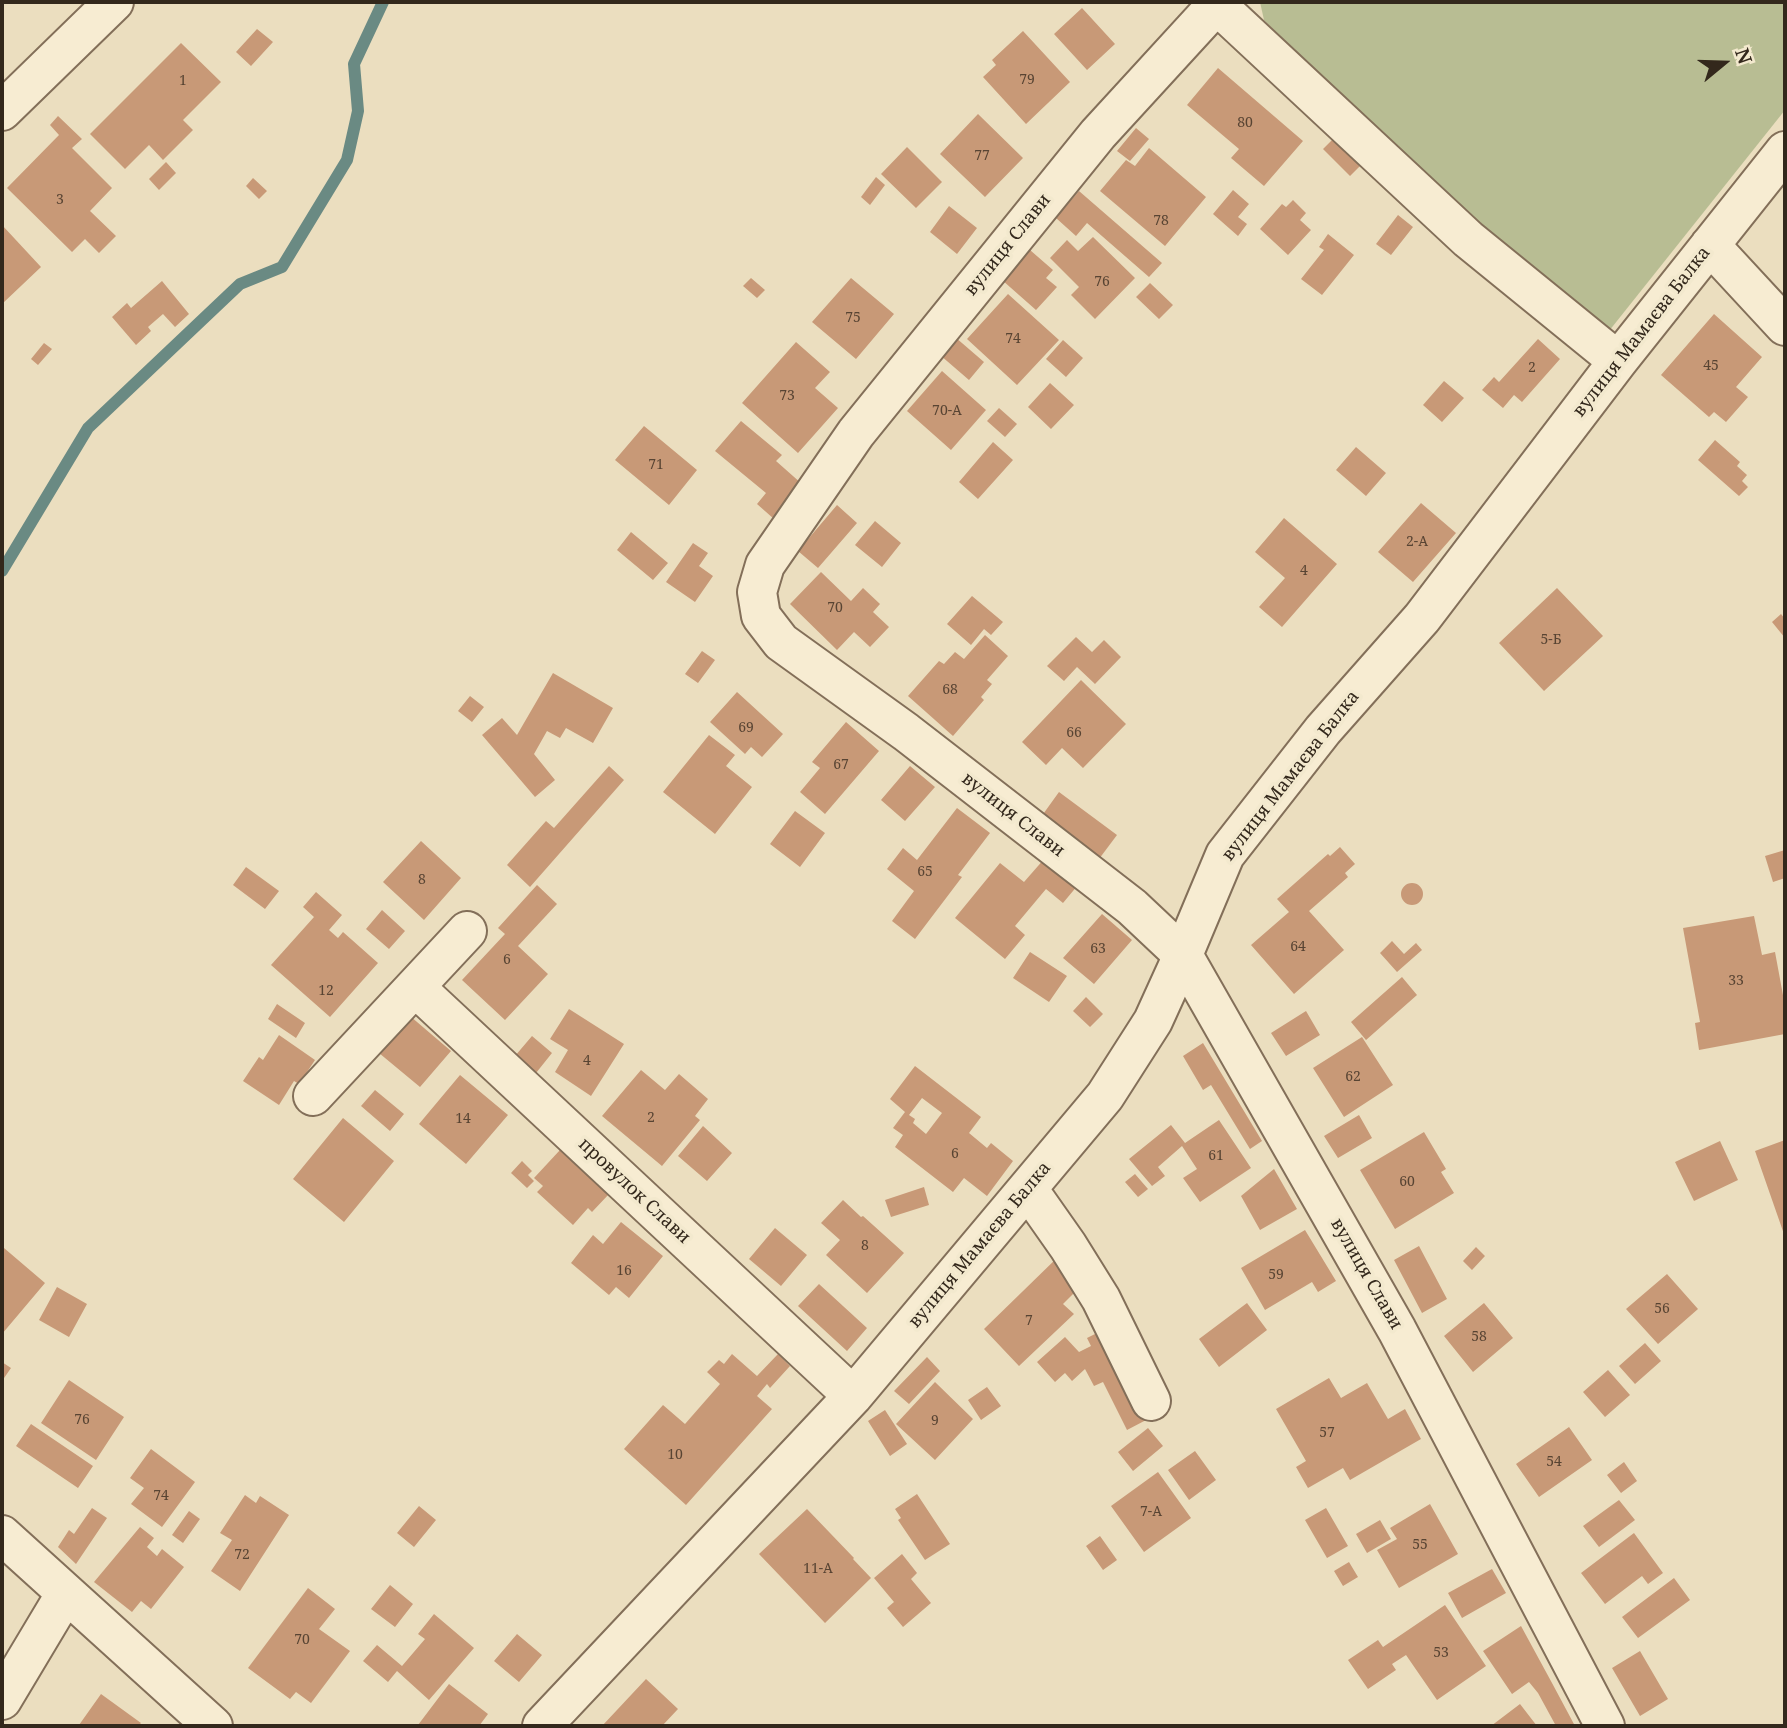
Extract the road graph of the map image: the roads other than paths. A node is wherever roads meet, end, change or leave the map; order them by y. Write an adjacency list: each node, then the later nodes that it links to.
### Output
1 (114, 2): 3 (street)
2 (1218, 3): 7 (street); 9 (street, вулиця Слави)
3 (2, 111)
4 (1785, 151): 5 (street, вулиця Мамаєва Балка)
5 (1710, 245): 6 (street); 7 (street, вулиця Мамаєва Балка)
6 (1785, 326)
7 (1618, 361): 9 (street, вулиця Мамаєва Балка)
8 (467, 931): 10 (street)
9 (1183, 955): 12 (street, вулиця Мамаєва Балка); 20 (street, вулиця Слави)
10 (415, 987): 11 (street); 13 (street, провулок Слави)
11 (313, 1096)
12 (1028, 1189): 13 (street, вулиця Мамаєва Балка); 14 (street)
13 (853, 1396): 19 (street, вулиця Мамаєва Балка)
14 (1151, 1401)
15 (2, 1535): 16 (street)
16 (66, 1593): 17 (street); 18 (street)
17 (2, 1700)
18 (213, 1726)
19 (542, 1726)
20 (1605, 1726)

